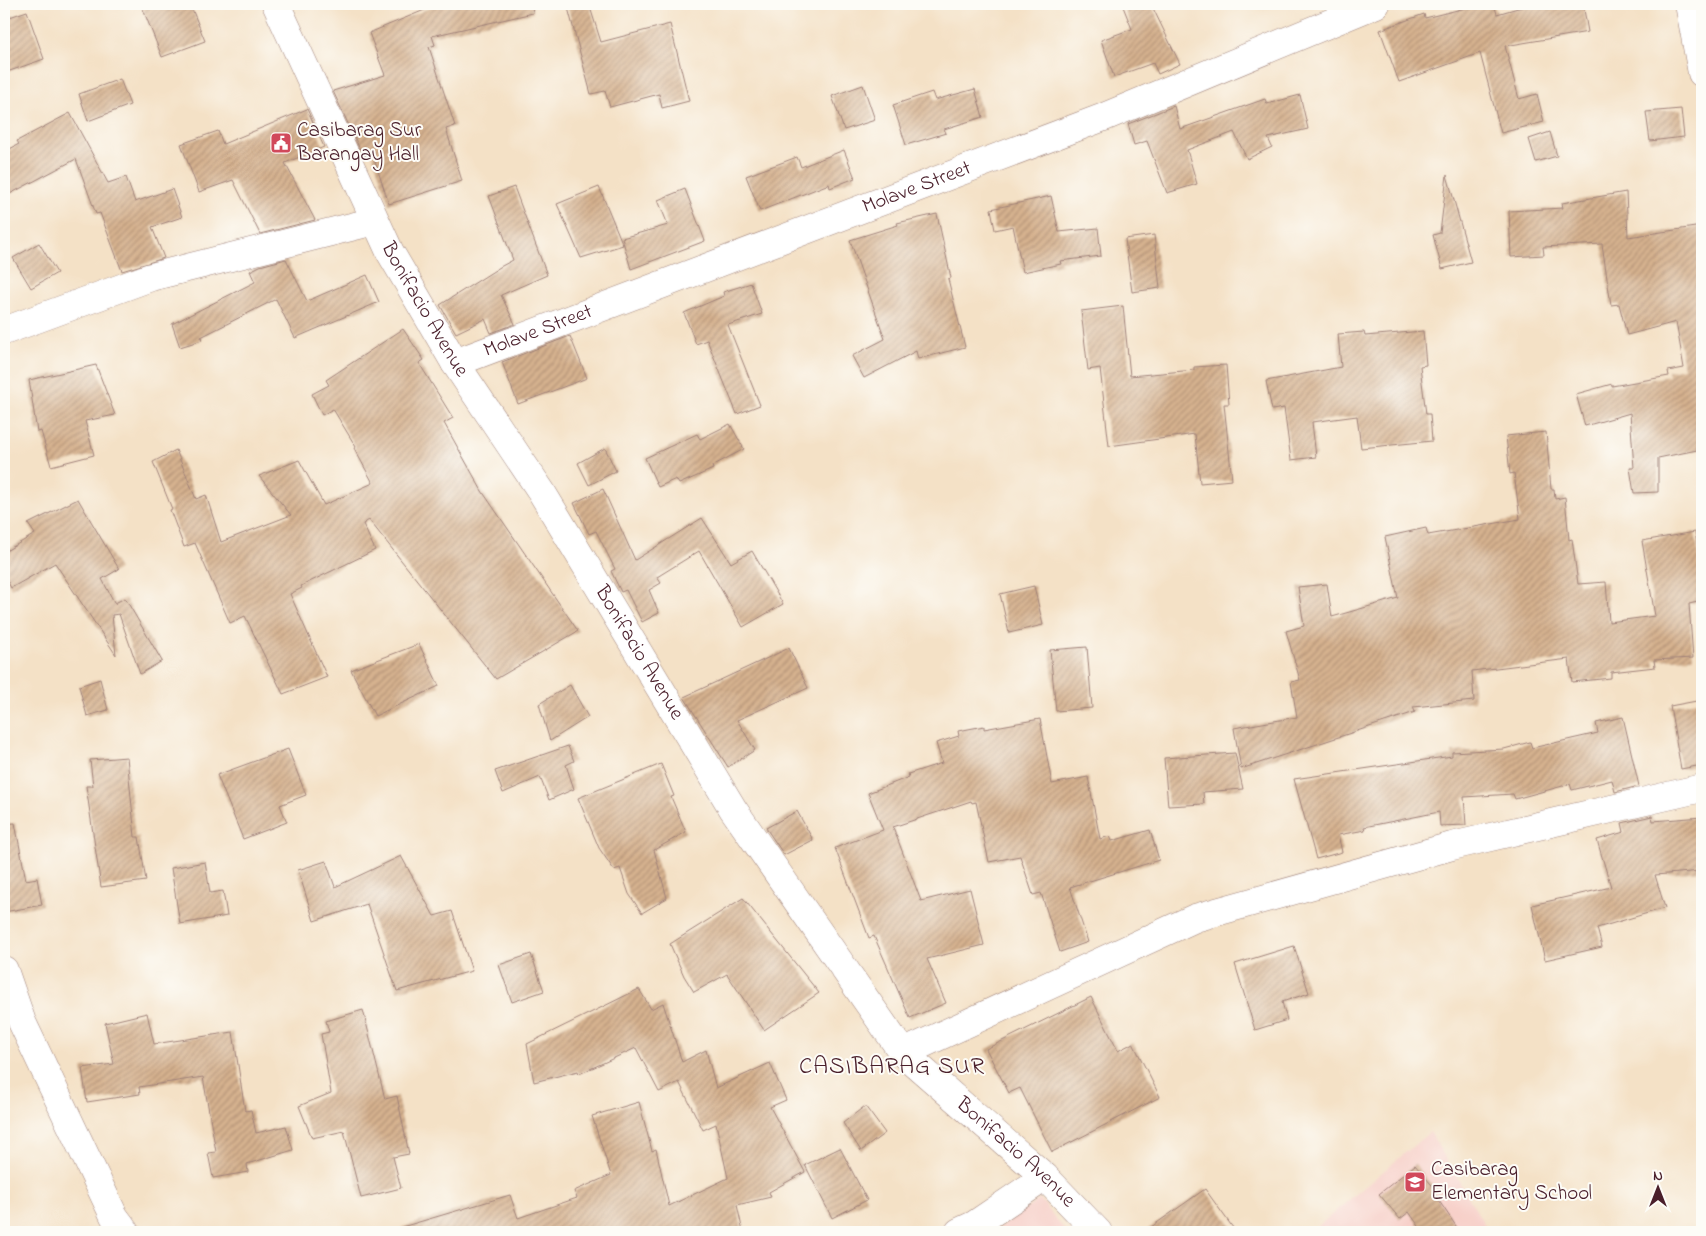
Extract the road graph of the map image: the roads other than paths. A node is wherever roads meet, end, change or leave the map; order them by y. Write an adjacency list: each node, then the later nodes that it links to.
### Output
1 (276, 4): 5 (street, Bonifacio Avenue)
2 (1376, 4): 7 (street, Molave Street)
3 (1689, 4): 4 (street)
4 (1702, 72)
5 (375, 221): 6 (street); 7 (street, Bonifacio Avenue)
6 (4, 331)
7 (455, 363): 10 (street, Bonifacio Avenue)
8 (1702, 788): 10 (street)
9 (4, 970): 12 (street)
10 (903, 1052): 11 (street, Bonifacio Avenue)
11 (1044, 1177): 13 (street); 14 (street, Bonifacio Avenue)
12 (126, 1232)
13 (959, 1232)
14 (1098, 1232)

